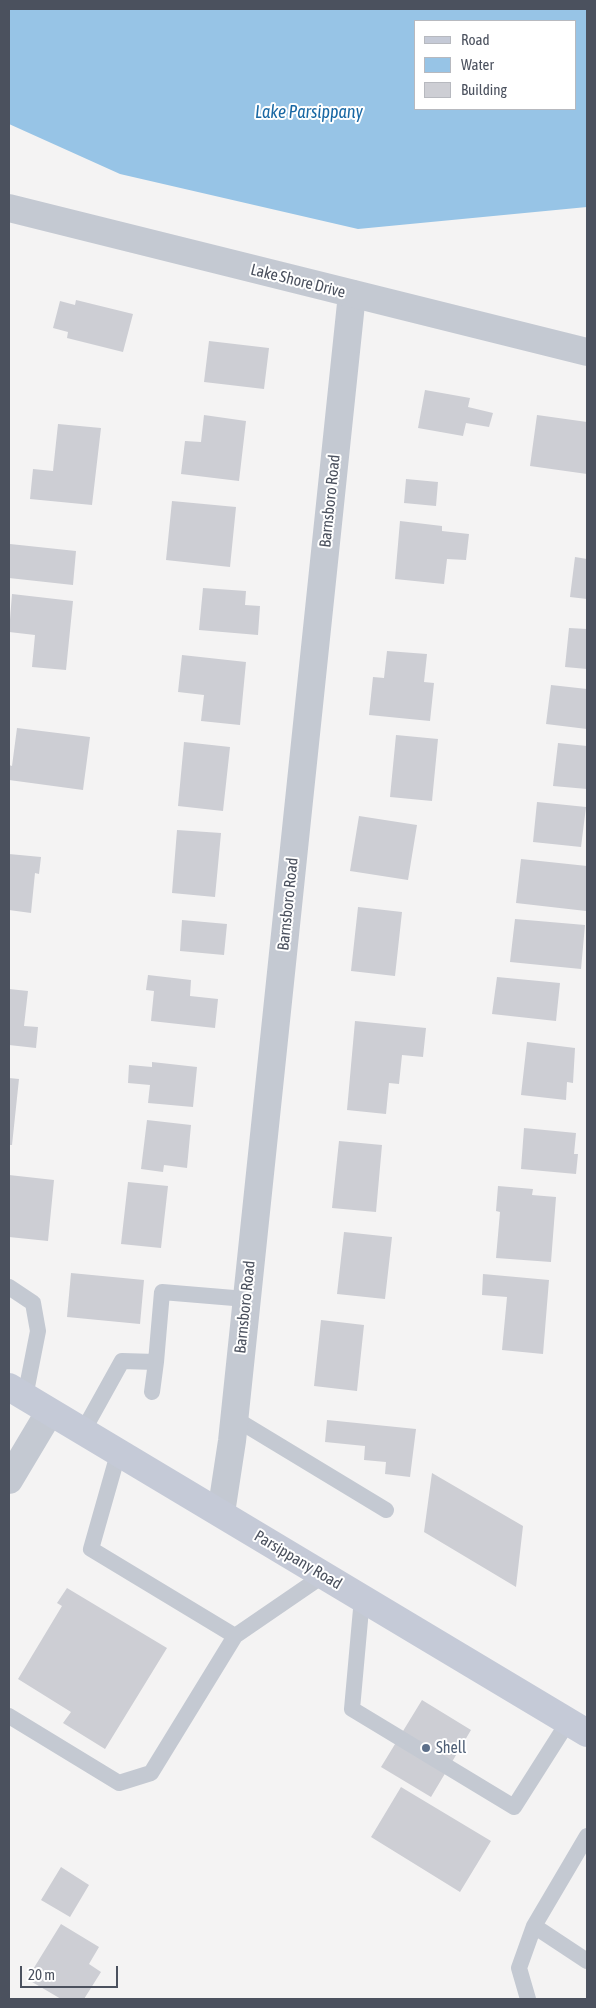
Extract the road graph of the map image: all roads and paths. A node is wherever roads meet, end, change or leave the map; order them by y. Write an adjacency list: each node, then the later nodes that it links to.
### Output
1 (9, 208): 2 (street, Lake Shore Drive)
2 (352, 294): 3 (street, Lake Shore Drive); 5 (street, Barnsboro Road)
3 (587, 352)
4 (9, 1287): 7 (lane)
5 (246, 1298): 6 (lane); 10 (street, Barnsboro Road)
6 (156, 1362): 8 (lane); 11 (lane)
7 (17, 1392): 9 (main road, Parsippany Road)
8 (152, 1392)
9 (49, 1413): 11 (main road, Parsippany Road); 13 (street)
10 (234, 1418): 14 (lane); 15 (street, Barnsboro Road)
11 (82, 1433): 12 (main road, Parsippany Road)
12 (118, 1454): 15 (main road, Parsippany Road); 18 (lane)
13 (9, 1480)
14 (386, 1510)
15 (221, 1513): 16 (main road, Parsippany Road)
16 (324, 1575): 17 (main road, Parsippany Road); 18 (lane)
17 (362, 1598): 20 (main road, Parsippany Road); 20 (lane)
18 (235, 1636): 19 (lane)
19 (9, 1716)
20 (578, 1728)
21 (587, 1836): 22 (lane)
22 (534, 1926): 23 (lane); 24 (lane)
23 (587, 1961)
24 (528, 1999)

